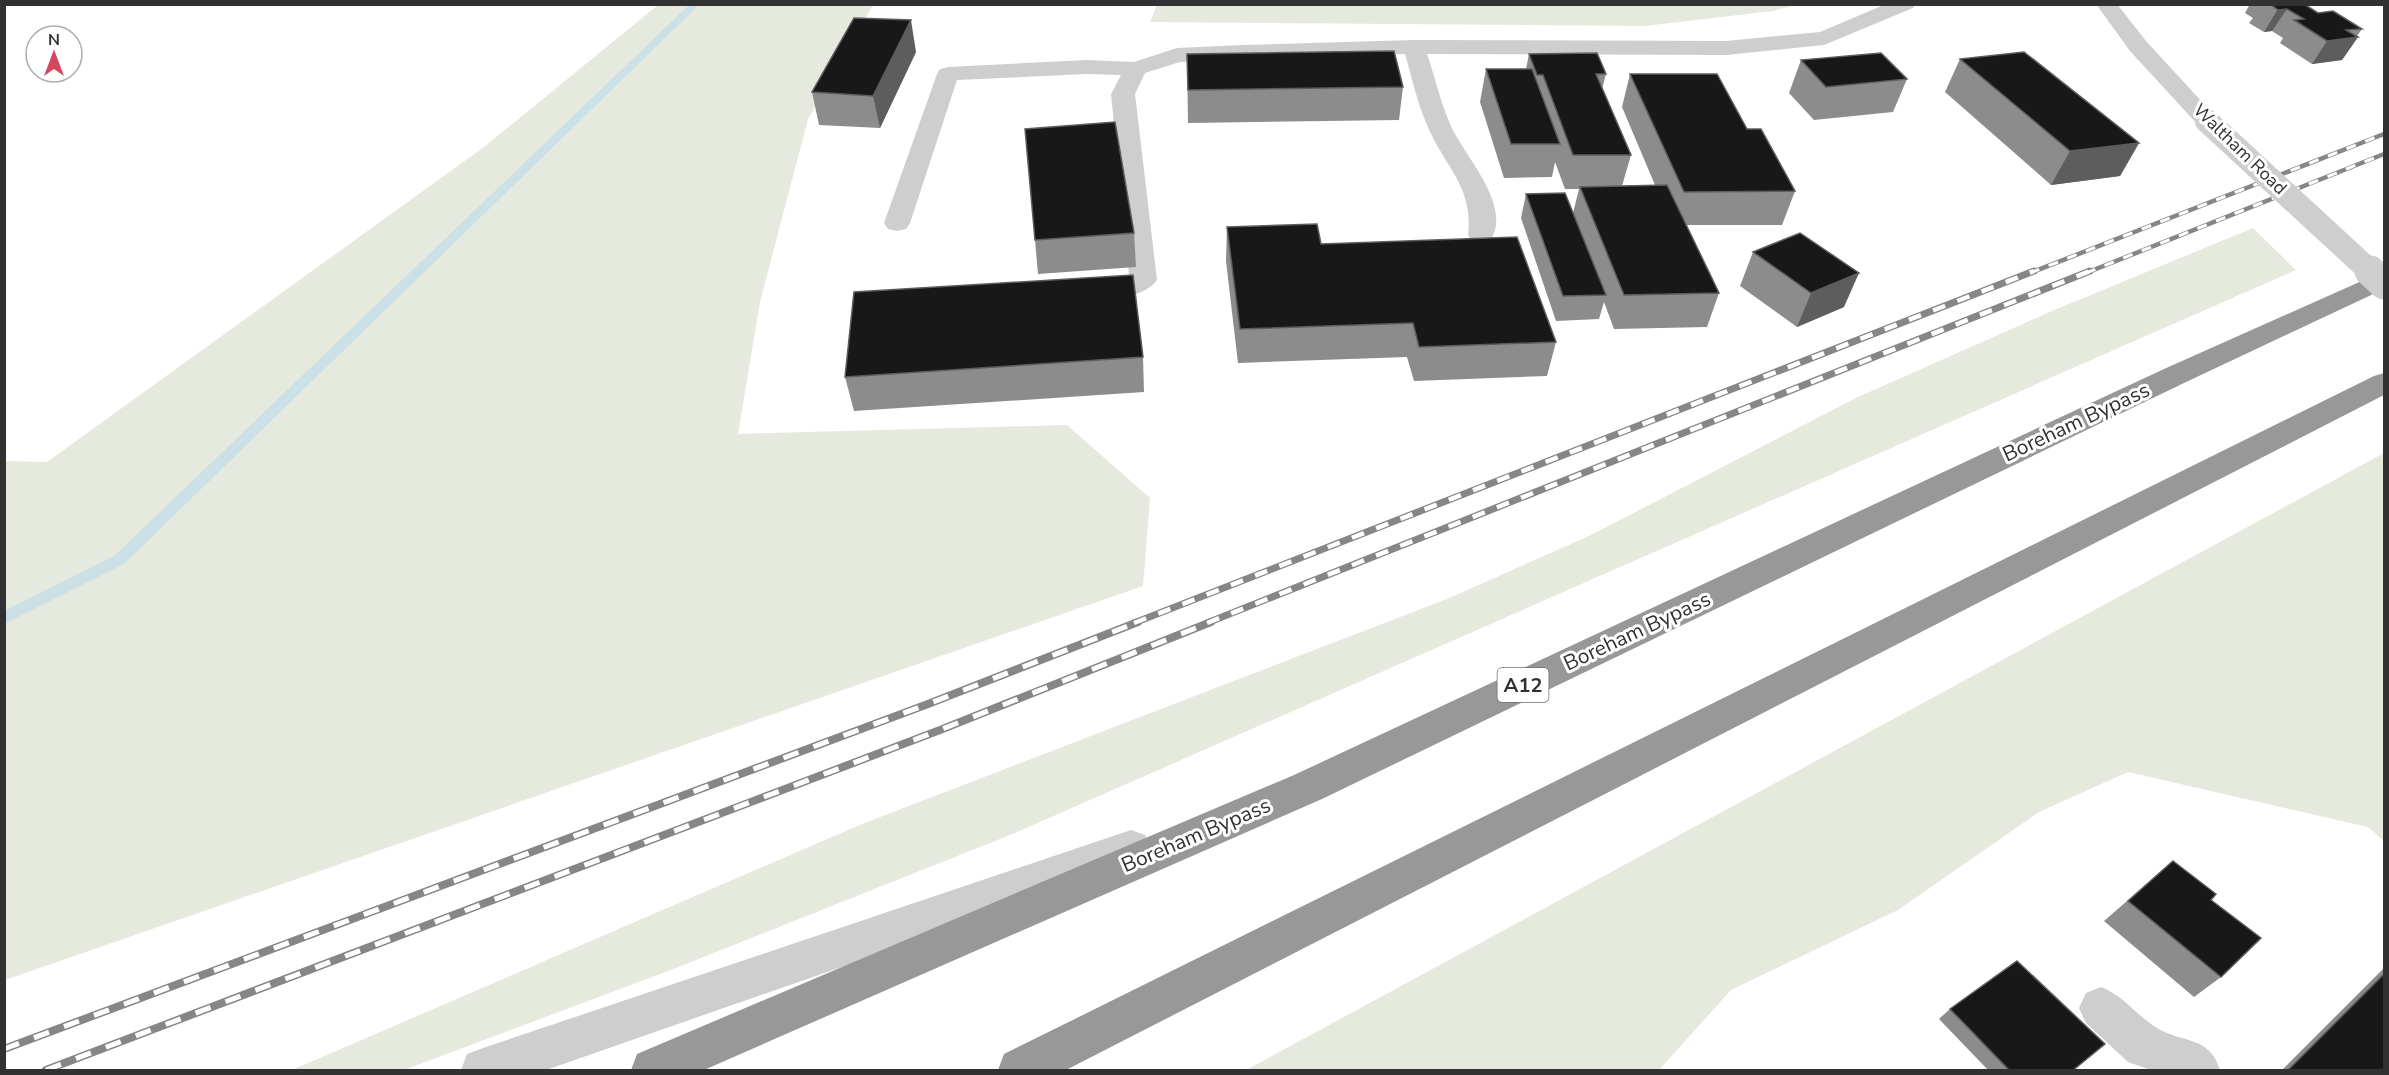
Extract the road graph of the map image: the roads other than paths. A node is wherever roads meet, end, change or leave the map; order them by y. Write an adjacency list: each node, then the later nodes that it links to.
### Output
1 (1906, 4): 3 (street)
2 (2106, 4): 7 (street, Waltham Road, bridge)
3 (1414, 47): 4 (street); 6 (street)
4 (1136, 69): 5 (street); 8 (street)
5 (897, 223)
6 (1481, 235)
7 (2385, 281): 10 (highway, Boreham Bypass / A12)
8 (1069, 292)
9 (2385, 383): 14 (highway)
10 (1308, 787): 12 (street); 13 (highway, Boreham Bypass / A12)
11 (2101, 1008): 15 (street)
12 (483, 1071)
13 (652, 1071)
14 (1020, 1071)
15 (2198, 1071)

